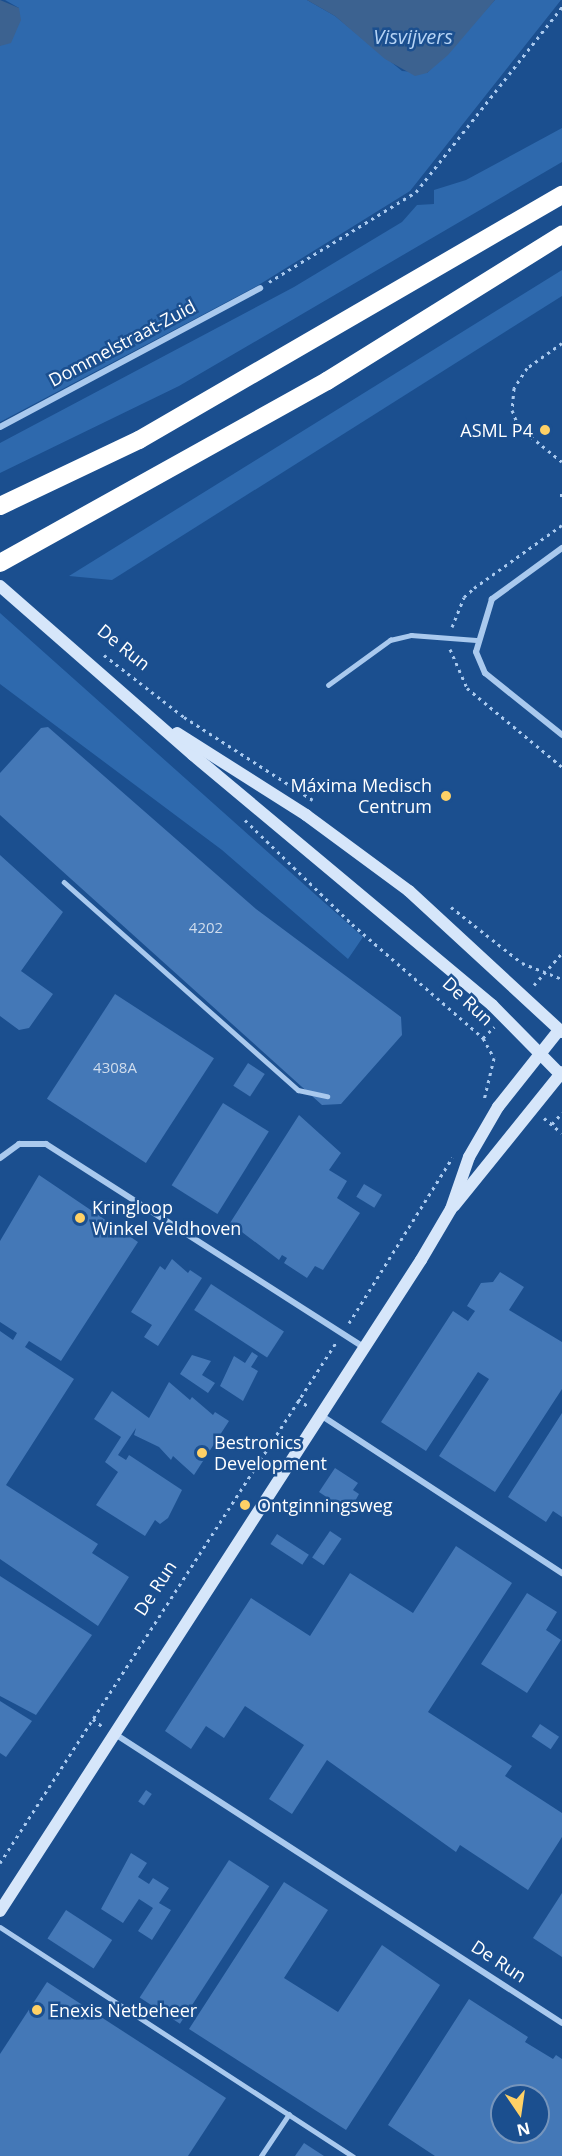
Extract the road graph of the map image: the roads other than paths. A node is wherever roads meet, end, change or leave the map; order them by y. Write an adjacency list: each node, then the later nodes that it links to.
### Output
1 (562, 195): 5 (highway)
2 (562, 235): 7 (highway)
3 (260, 288): 4 (street, Dommelstraat-Zuid)
4 (0, 427)
5 (0, 506)
6 (562, 549): 9 (street)
7 (0, 563)
8 (0, 586): 11 (main road, De Run)
9 (476, 640): 10 (lane); 12 (street)
10 (328, 686)
11 (167, 729): 14 (main road, De Run); 15 (main road, De Run)
12 (562, 735)
13 (64, 882): 17 (lane)
14 (561, 1029): 15 (main road, De Run)
15 (541, 1053): 16 (main road, De Run); 19 (main road, De Run)
16 (561, 1074): 19 (main road, De Run)
17 (327, 1096)
18 (0, 1158): 20 (street)
19 (451, 1209): 20 (main road, De Run)
20 (365, 1347): 21 (main road, De Run)
21 (322, 1416): 22 (street); 23 (main road, De Run)
22 (562, 1573)
23 (115, 1734): 24 (main road, De Run); 26 (street, De Run)
24 (0, 1911)
25 (0, 1927): 27 (lane)
26 (562, 2023)
27 (289, 2114): 28 (lane); 29 (lane)
28 (261, 2156)
29 (353, 2156)

